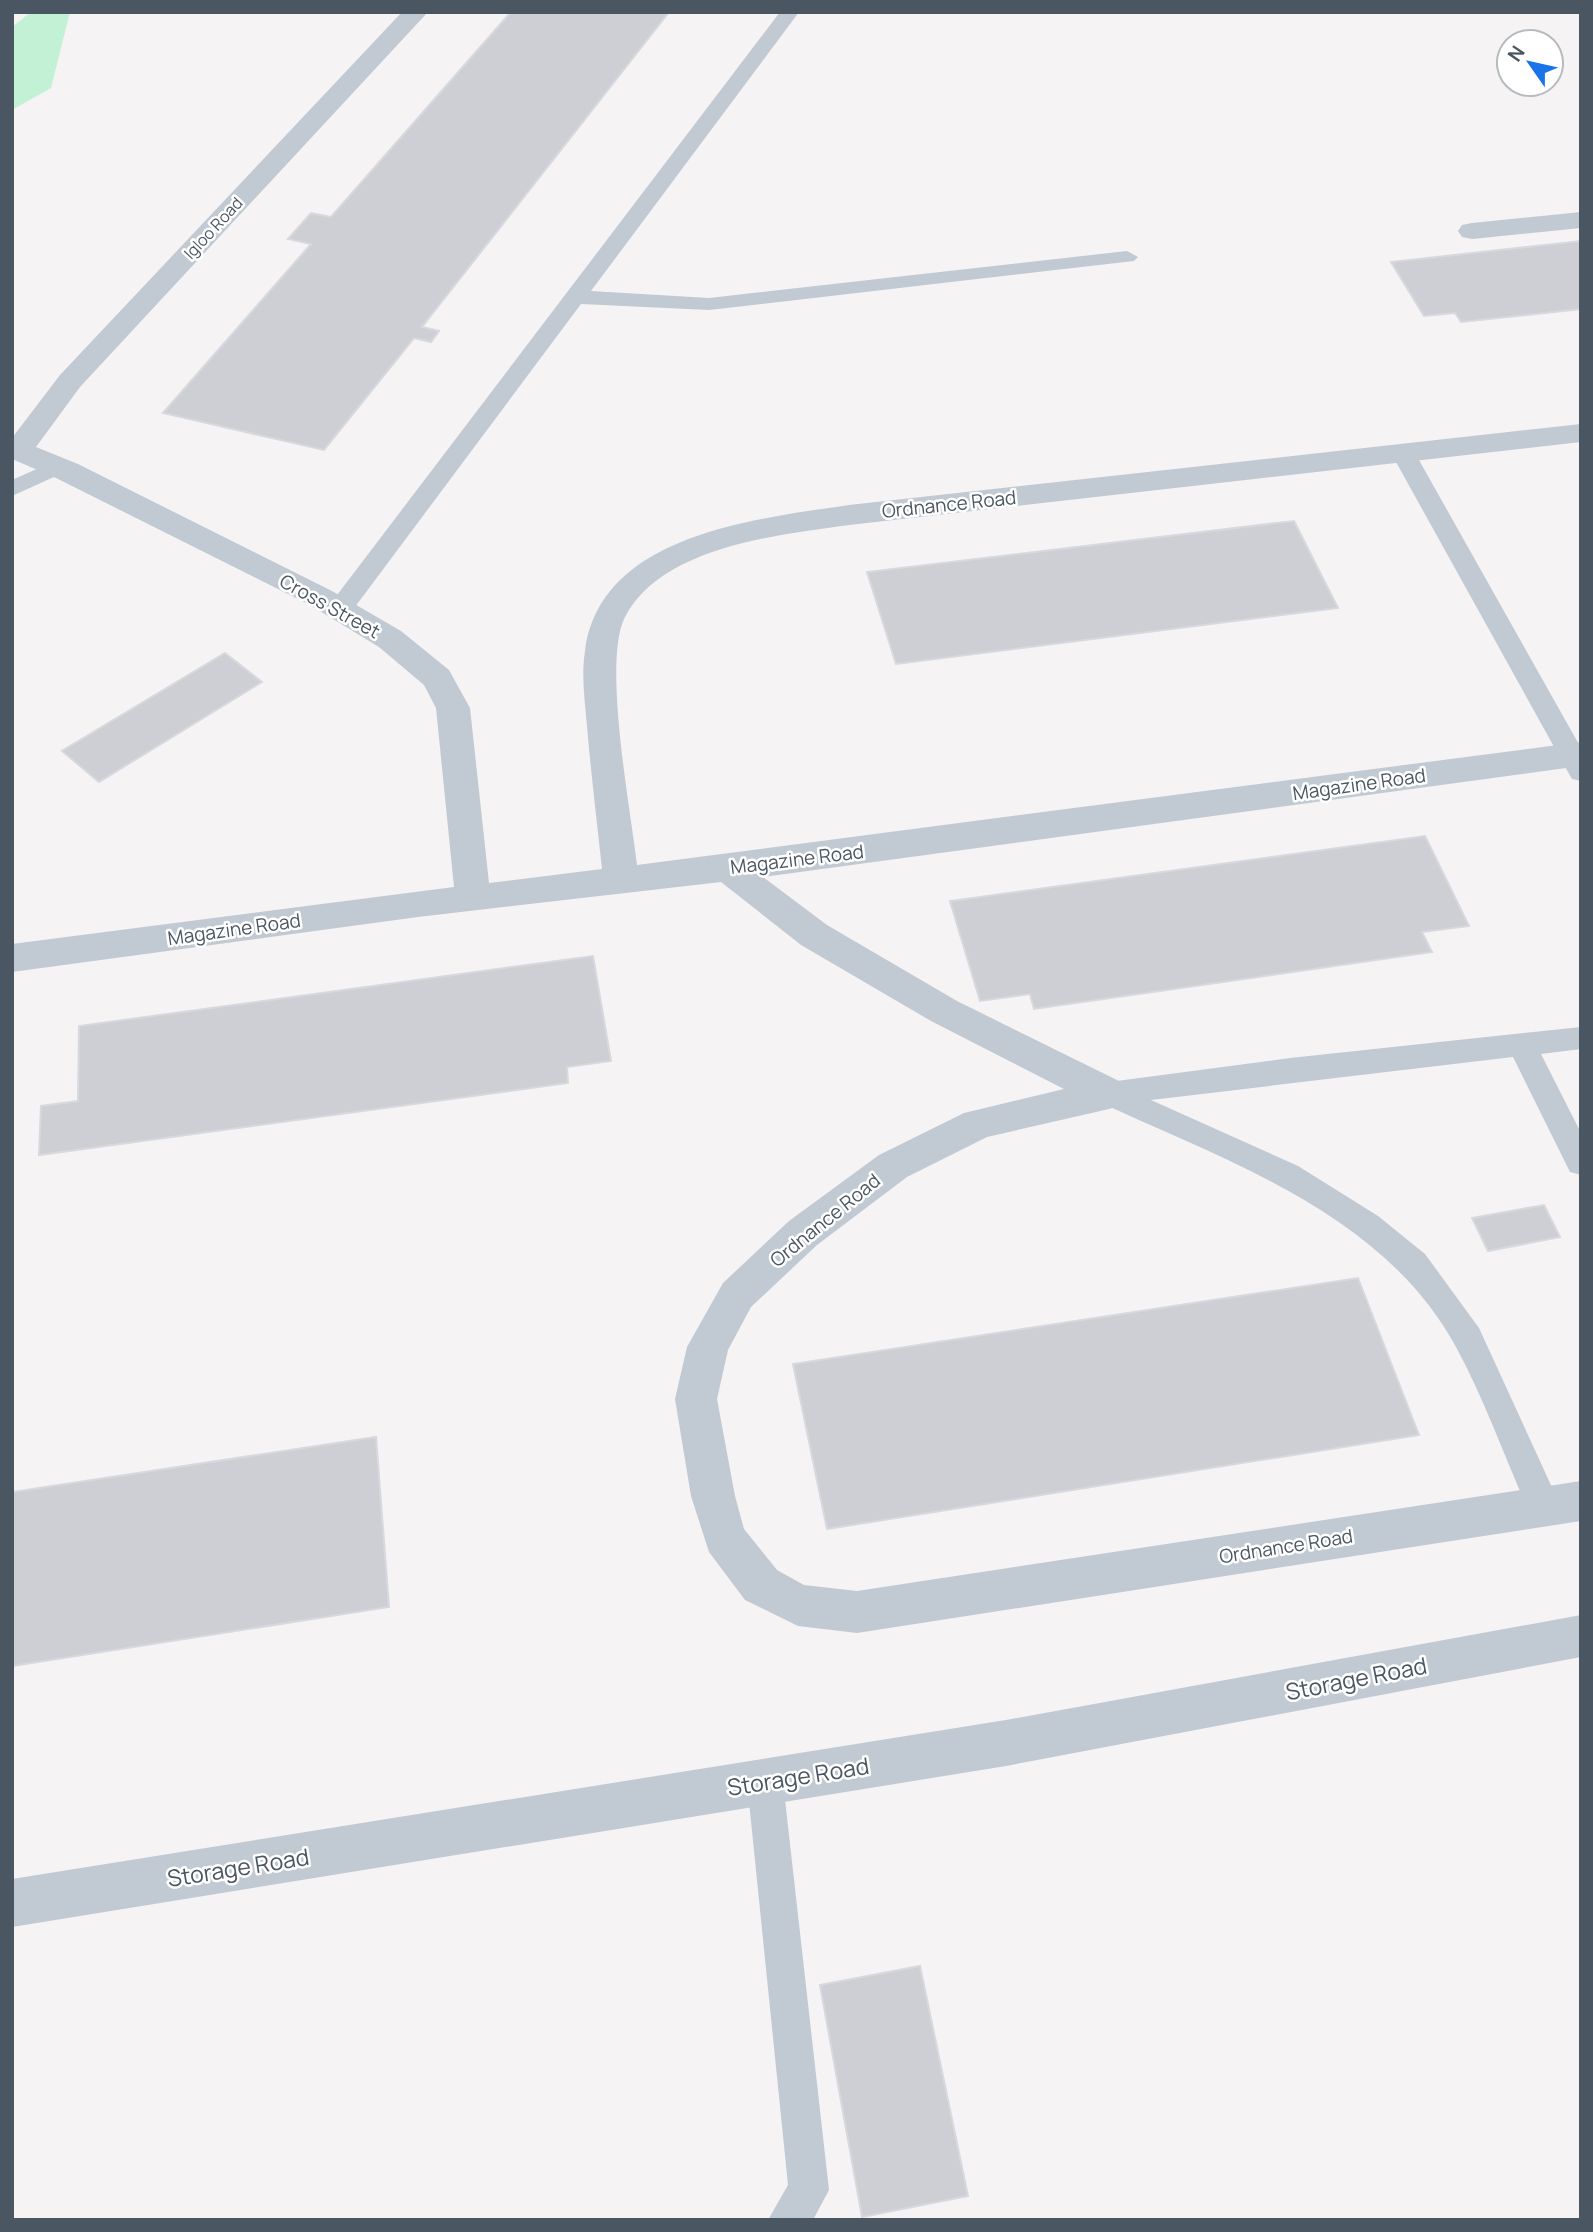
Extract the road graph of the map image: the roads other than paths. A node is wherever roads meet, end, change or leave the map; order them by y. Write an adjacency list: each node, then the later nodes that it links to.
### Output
1 (416, 12): 8 (street, Igloo Road)
2 (790, 12): 6 (lane)
3 (1581, 220): 4 (street)
4 (1472, 231)
5 (1127, 257): 6 (lane)
6 (575, 297): 12 (lane)
7 (1581, 433): 9 (street, Ordnance Road)
8 (15, 449): 10 (street, Cross Street)
9 (1403, 453): 13 (lane); 15 (street, Ordnance Road)
10 (57, 467): 11 (lane); 12 (street, Cross Street)
11 (12, 489)
12 (340, 609): 16 (street, Cross Street)
13 (1578, 760): 14 (street, Magazine Road)
14 (728, 868): 15 (street, Magazine Road); 20 (street)
15 (621, 880): 16 (street, Magazine Road)
16 (472, 898): 17 (street, Magazine Road)
17 (12, 958)
18 (1581, 1038): 19 (lane)
19 (1522, 1045): 20 (lane); 21 (lane)
20 (1109, 1094): 22 (lane); 22 (street, Ordnance Road)
21 (1581, 1163)
22 (1563, 1504)
23 (1581, 1636): 24 (street, Storage Road)
24 (765, 1782): 25 (street, Storage Road); 26 (lane)
25 (12, 1903)
26 (788, 2220)

